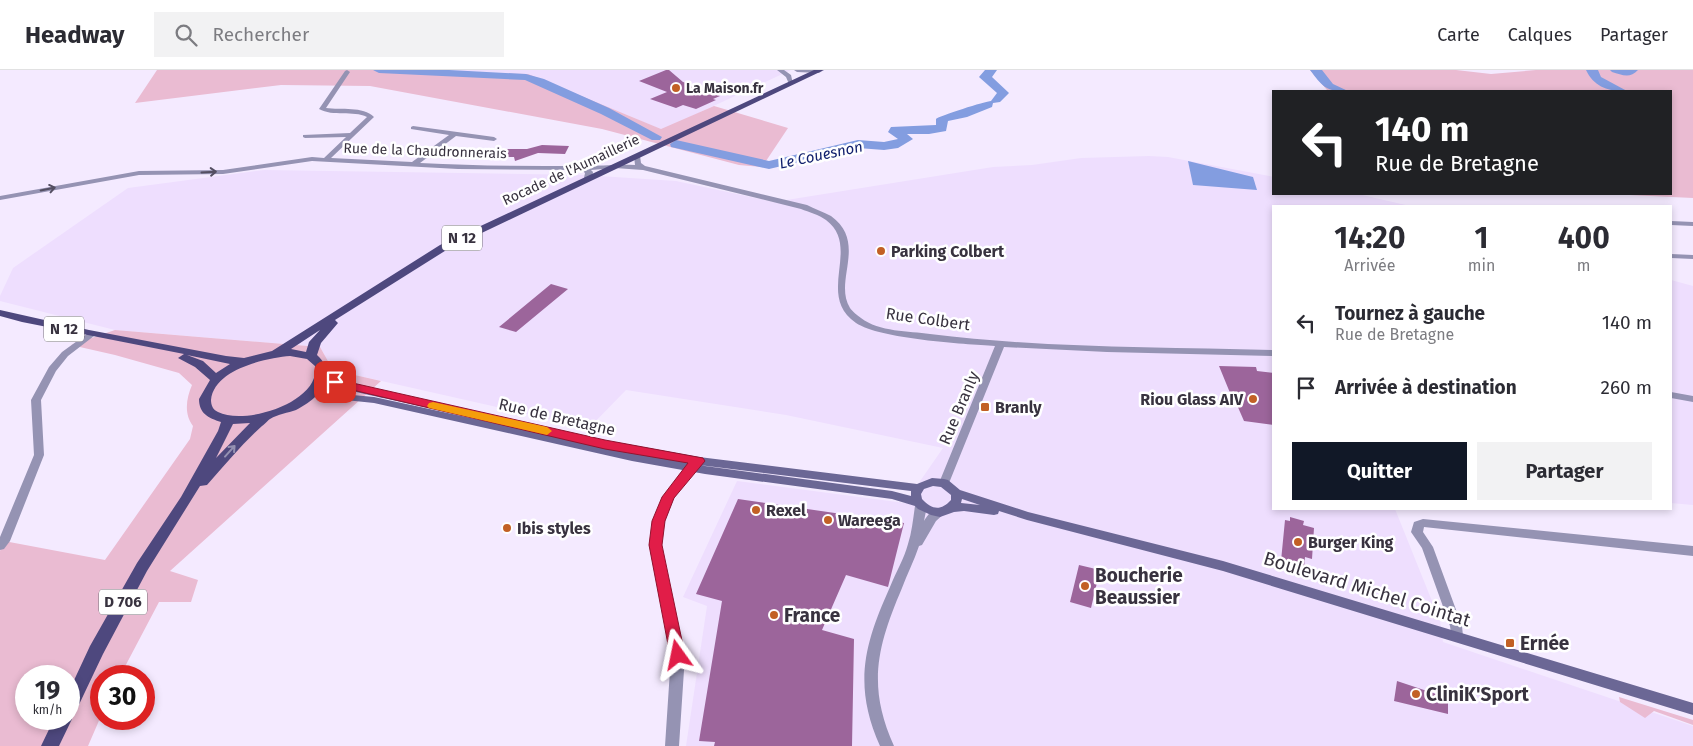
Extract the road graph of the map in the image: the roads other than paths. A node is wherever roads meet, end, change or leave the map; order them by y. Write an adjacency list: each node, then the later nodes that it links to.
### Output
1 (780, 70): 5 (street)
2 (796, 70): 3 (street)
3 (819, 70): 5 (main road, Rocade de l'Aumaillerie / N 12)
4 (347, 72): 8 (street)
5 (792, 83): 11 (main road, Rocade de l'Aumaillerie / N 12)
6 (413, 128): 7 (street)
7 (454, 134): 10 (street); 13 (street)
8 (352, 135): 9 (street); 12 (street)
9 (305, 136)
10 (494, 139)
11 (637, 156): 14 (main road, Rocade de l'Aumaillerie / N 12); 15 (street)
12 (326, 159): 13 (street, Rue de la Chaudronnerais); 17 (street, Rue de la Chaudronnerais, one-way to 12)
13 (413, 165): 16 (street, Rue de la Chaudronnerais)
14 (613, 167): 15 (street, Rue Colbert); 16 (main road, Rocade de l'Aumaillerie / N 12)
15 (643, 168): 26 (street, Rue Colbert)
16 (586, 173): 22 (main road, Rocade de l'Aumaillerie / N 12)
17 (0, 198)
18 (1672, 223): 19 (street)
19 (1693, 224)
20 (1672, 256): 21 (street)
21 (1693, 257)
22 (342, 311): 27 (main road, Rocade de l'Aumaillerie / N 12); 29 (main road, Rocade de l'Aumaillerie / N 12)
23 (0, 313): 24 (main road, N 12)
24 (91, 334): 25 (main road, N 12); 48 (street)
25 (129, 342): 30 (main road, N 12); 32 (main road, N 12)
26 (1002, 343): 28 (street, Rue Colbert); 40 (street, Rue Branly)
27 (276, 353): 29 (main road); 30 (main road)
28 (1272, 353)
29 (311, 356): 31 (main road)
30 (247, 361): 32 (main road)
31 (322, 376): 33 (main road); 38 (main road, Rue de Bretagne)
32 (216, 379): 37 (main road)
33 (310, 394): 36 (main road); 38 (main road, Rue de Bretagne)
34 (1672, 395): 35 (street)
35 (1693, 399)
36 (265, 417): 37 (main road); 44 (main road, D 706, one-way to 36)
37 (228, 420): 44 (main road, D 706)
38 (695, 464): 39 (main road); 41 (main road); 56 (street)
39 (846, 480): 41 (main road); 42 (main road)
40 (944, 483): 42 (main road); 43 (main road)
41 (819, 484): 45 (main road)
42 (918, 488): 45 (main road)
43 (956, 493): 46 (main road); 47 (main road, Boulevard Michel Cointat)
44 (186, 500): 52 (main road, D 706)
45 (919, 504): 46 (main road); 50 (street)
46 (946, 510): 47 (main road, Boulevard Michel Cointat); 50 (street)
47 (1027, 516): 51 (main road, Boulevard Michel Cointat)
48 (0, 546)
49 (1693, 552): 51 (street)
50 (910, 554): 57 (street)
51 (1457, 636): 53 (main road, Boulevard Michel Cointat)
52 (80, 685)
53 (1693, 708)
54 (58, 730): 55 (main road)
55 (50, 746)
56 (672, 746)
57 (887, 746)

